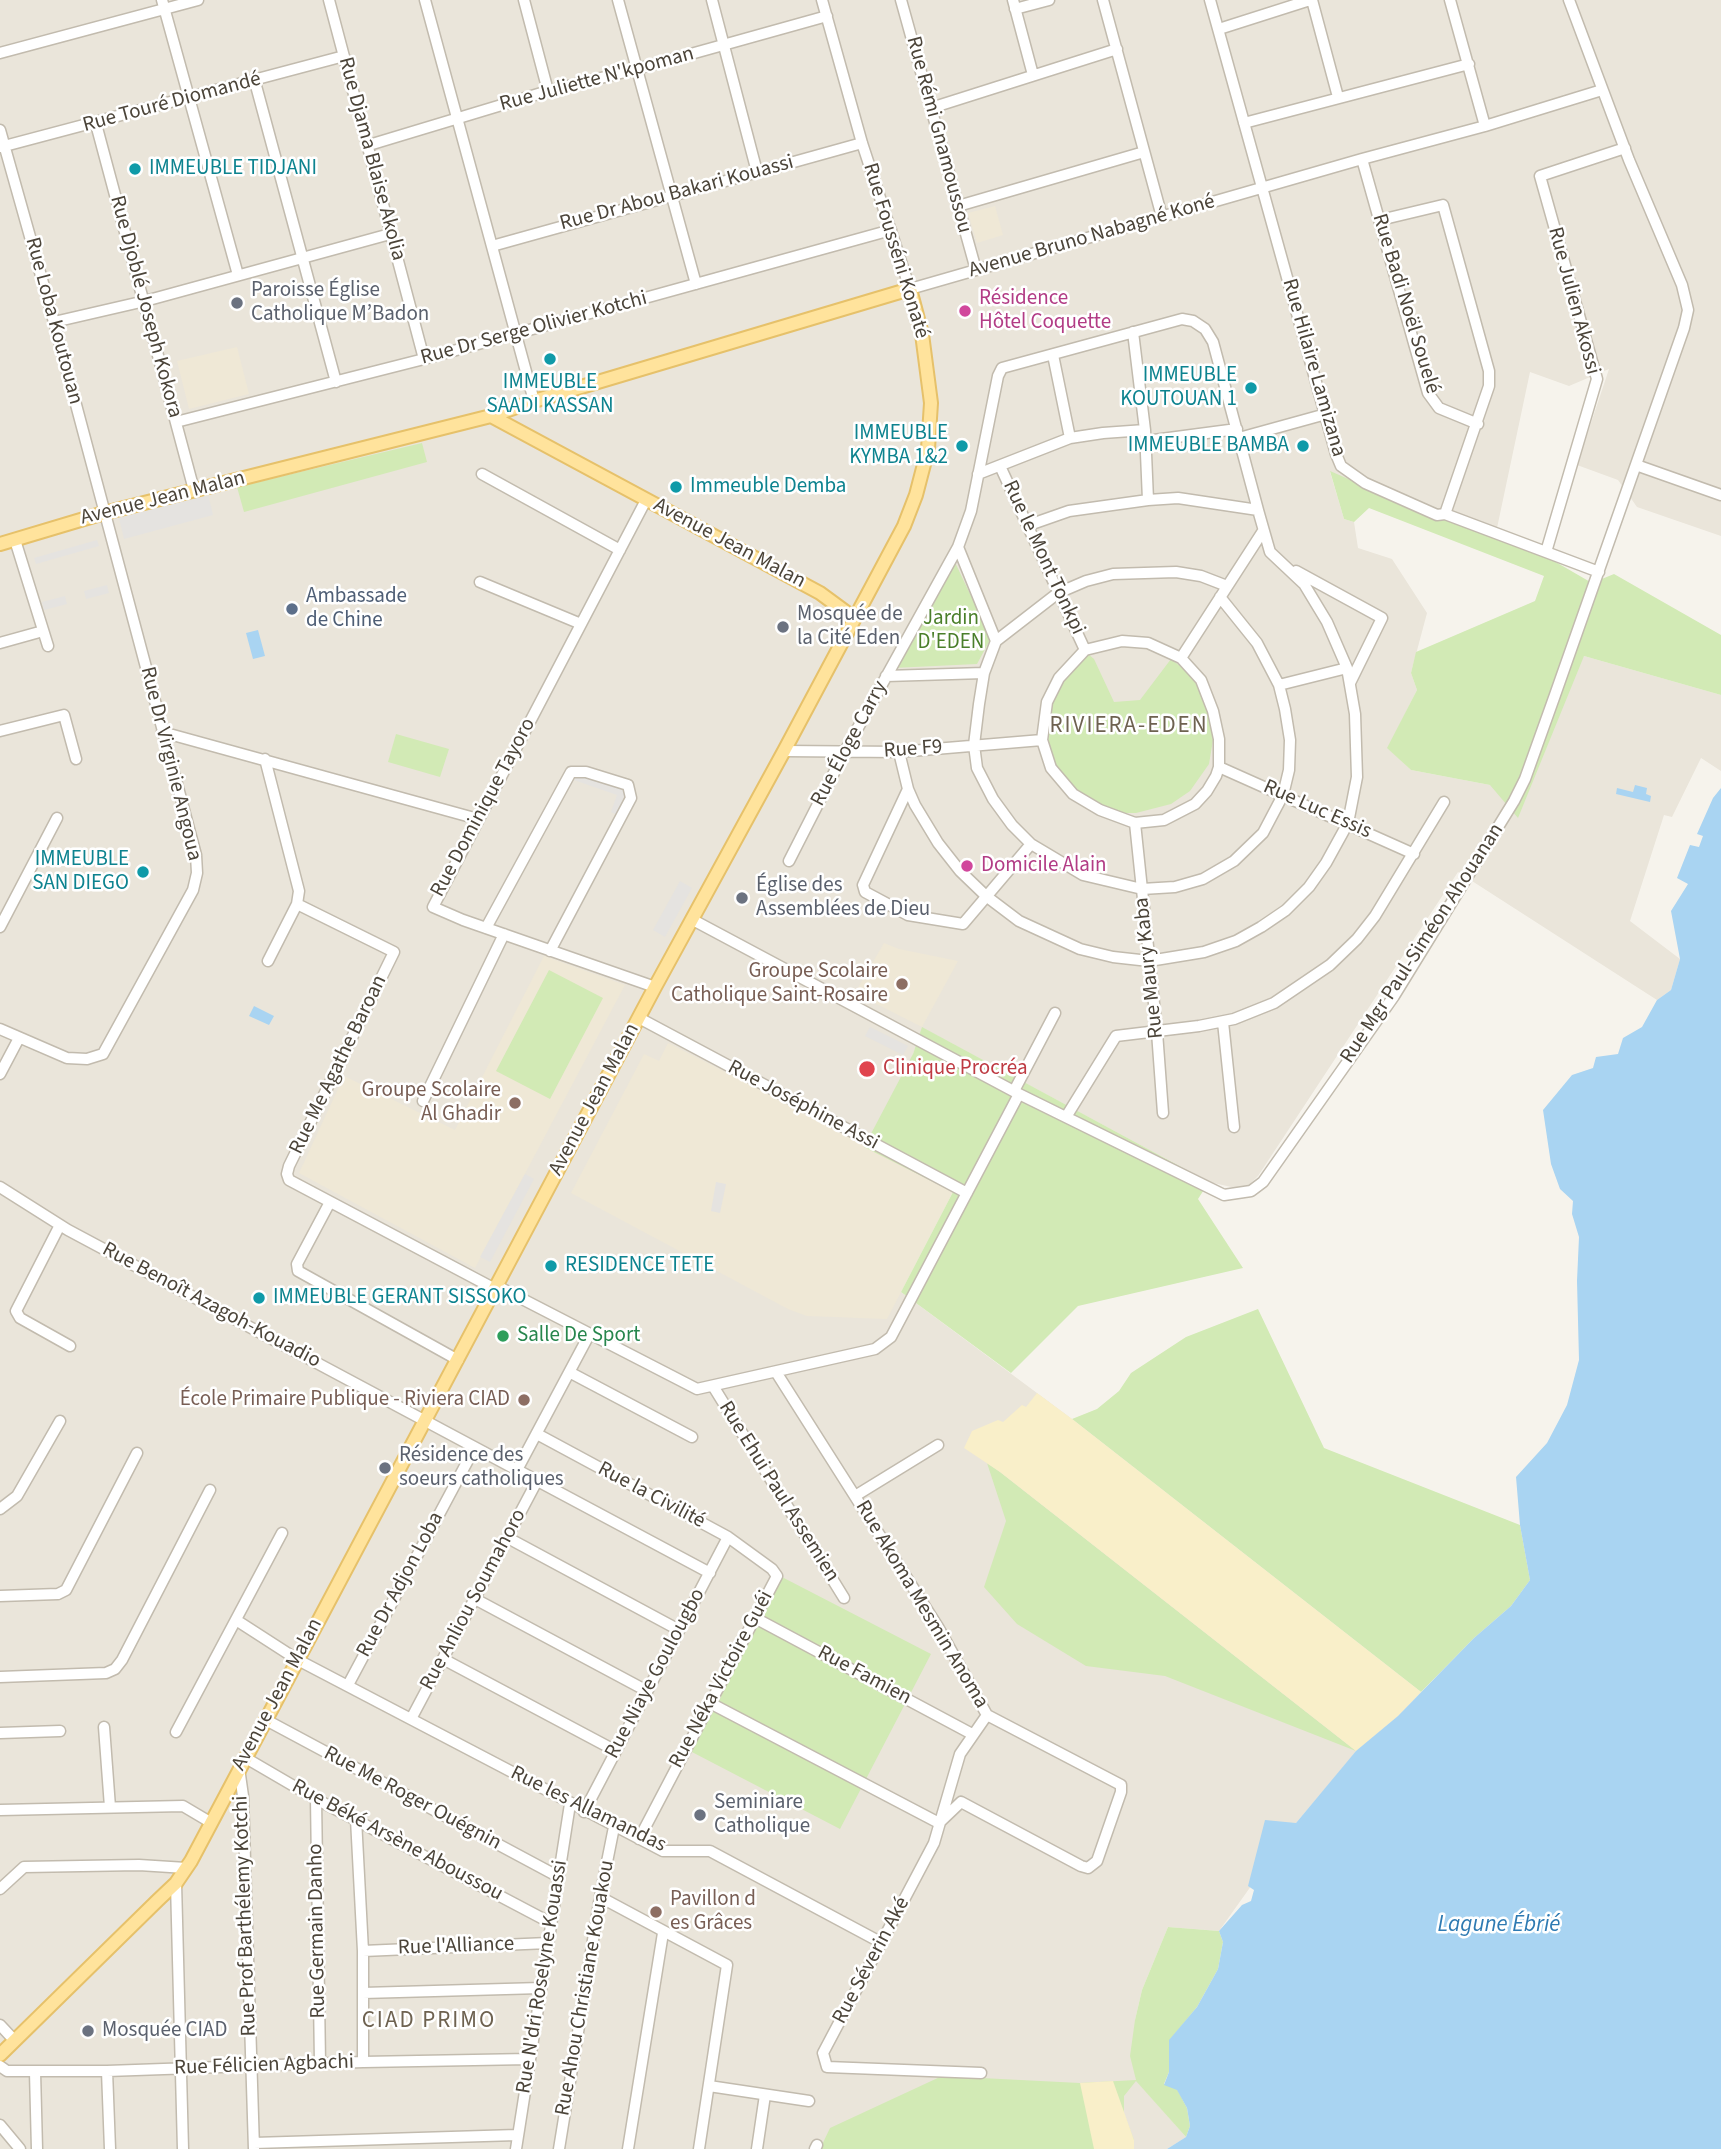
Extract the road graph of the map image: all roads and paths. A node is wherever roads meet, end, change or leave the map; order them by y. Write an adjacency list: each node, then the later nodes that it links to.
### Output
1 (198, 0): 16 (street)
2 (329, 0): 22 (street, Rue Djama Blaise Akolia)
3 (425, 0): 32 (street)
4 (524, 0): 28 (street)
5 (618, 0): 24 (street)
6 (712, 0): 19 (street)
7 (822, 0): 17 (street, Rue Fousséni Konaté)
8 (901, 0): 31 (street, Rue Rémi Gnamoussou)
9 (1049, 0): 15 (street)
10 (1103, 0): 20 (street)
11 (1210, 0): 18 (street, Rue Hilaire Lamizana)
12 (1311, 0): 18 (street); 29 (street)
13 (1450, 0): 23 (street)
14 (1569, 0): 27 (street)
15 (1014, 4): 25 (street)
16 (163, 5): 21 (street); 30 (street)
17 (827, 16): 19 (street, Rue Juliette N'kpoman); 37 (street, Rue Fousséni Konaté)
18 (1219, 29): 33 (street, Rue Hilaire Lamizana)
19 (724, 45): 24 (street, Rue Juliette N'kpoman); 43 (street)
20 (1117, 49): 25 (street); 41 (street)
21 (0, 53)
22 (344, 56): 26 (street, Rue Touré Diomandé); 38 (street, Rue Djama Blaise Akolia)
23 (1469, 64): 29 (street); 35 (street)
24 (637, 69): 28 (street, Rue Juliette N'kpoman); 45 (street)
25 (1033, 75): 31 (street)
26 (255, 82): 30 (street, Rue Touré Diomandé); 52 (street)
27 (1602, 90): 35 (street, Avenue Bruno Nabagné Koné); 40 (street, Rue Mgr Paul-Siméon Ahouanan)
28 (548, 91): 32 (street, Rue Juliette N'kpoman)
29 (1338, 97): 33 (street)
30 (188, 99): 34 (street, Rue Touré Diomandé); 54 (street)
31 (931, 108): 46 (street, Rue Rémi Gnamoussou)
32 (457, 119): 38 (street, Rue Juliette N'kpoman); 51 (street)
33 (1244, 123): 44 (street, Rue Hilaire Lamizana)
34 (96, 124): 39 (street, Rue Touré Diomandé); 57 (street, Rue Djoblé Joseph Kokora)
35 (1485, 126): 42 (street, Avenue Bruno Nabagné Koné)
36 (0, 130): 39 (street, Rue Loba Koutouan)
37 (862, 144): 43 (street, Rue Dr Abou Bakari Kouassi); 49 (street, Rue Fousséni Konaté)
38 (369, 145): 50 (street, Rue Djama Blaise Akolia)
39 (2, 147): 58 (street, Rue Loba Koutouan)
40 (1625, 148): 72 (street, Rue Mgr Paul-Siméon Ahouanan); 89 (street, Rue Julien Akossi)
41 (1144, 152): 46 (street); 47 (street)
42 (1362, 159): 44 (street, Avenue Bruno Nabagné Koné); 48 (street, Rue Badi Noël Souelé)
43 (757, 172): 45 (street, Rue Dr Abou Bakari Kouassi)
44 (1261, 188): 47 (street, Avenue Bruno Nabagné Koné); 65 (street, Rue Hilaire Lamizana)
45 (671, 196): 51 (street, Rue Dr Abou Bakari Kouassi); 55 (street)
46 (958, 206): 53 (street, Rue Rémi Gnamoussou)
47 (1162, 217): 53 (street, Avenue Bruno Nabagné Koné)
48 (1380, 220): 68 (street, Rue Badi Noël Souelé); 68 (street)
49 (891, 230): 55 (street, Rue Dr Serge Olivier Kotchi); 56 (street, Rue Fousséni Konaté)
50 (390, 234): 52 (street); 62 (street, Rue Djama Blaise Akolia)
51 (492, 246): 59 (street)
52 (303, 258): 54 (street); 63 (street)
53 (976, 270): 56 (street, Avenue Bruno Nabagné Koné)
54 (238, 275): 57 (street)
55 (696, 284): 59 (street, Rue Dr Serge Olivier Kotchi)
56 (910, 289): 64 (main road, Avenue Bruno Nabagné Koné); 96 (main road, Rue Fousséni Konaté)
57 (145, 301): 58 (street); 67 (street, Rue Djoblé Joseph Kokora)
58 (54, 322): 81 (street, Rue Loba Koutouan)
59 (516, 332): 62 (street, Rue Dr Serge Olivier Kotchi); 64 (street)
60 (1133, 332): 61 (street); 69 (street); 70 (street)
61 (1053, 355): 71 (street); 75 (street, Rue Éloge Carry)
62 (424, 359): 63 (street, Rue Dr Serge Olivier Kotchi)
63 (336, 382): 67 (street, Rue Dr Serge Olivier Kotchi)
64 (534, 401): 66 (main road, Avenue Bruno Nabagné Koné)
65 (1326, 414): 69 (street); 82 (street, Rue Hilaire Lamizana)
66 (491, 416): 76 (main road, Avenue Jean Malan); 79 (main road, Avenue Jean Malan)
67 (176, 422): 76 (street, Rue Djoblé Joseph Kokora)
68 (1478, 424): 82 (street)
69 (1238, 434): 70 (street); 80 (street)
70 (1146, 435): 71 (street); 78 (street)
71 (1070, 438): 73 (street)
72 (1636, 465): 77 (street); 91 (street, Rue Mgr Paul-Siméon Ahouanan)
73 (1000, 466): 75 (street); 83 (street, Rue le Mont Tonkpi)
74 (482, 474): 88 (street)
75 (978, 474): 87 (street, Rue Éloge Carry)
76 (194, 490): 81 (main road, Avenue Jean Malan)
77 (1721, 495)
78 (1147, 499): 80 (street); 83 (street)
79 (646, 500): 88 (street, Rue Dominique Tayoro); 96 (main road, Avenue Jean Malan)
80 (1258, 510): 84 (street)
81 (104, 513): 85 (main road, Avenue Jean Malan); 110 (street, Rue Dr Virginie Angoua)
82 (1445, 514): 89 (street, Rue Hilaire Lamizana)
83 (1029, 525): 94 (street, Rue le Mont Tonkpi)
84 (1263, 531): 90 (street); 93 (street)
85 (15, 540): 86 (main road, Avenue Jean Malan); 98 (street)
86 (0, 544)
87 (958, 547): 99 (street); 106 (street, Rue Éloge Carry)
88 (620, 550): 97 (street, Rue Dominique Tayoro)
89 (1546, 552): 91 (street, Rue Hilaire Lamizana)
90 (1282, 563): 104 (street); 107 (street)
91 (1599, 572): 150 (street, Rue Mgr Paul-Siméon Ahouanan)
92 (480, 582): 97 (street)
93 (1227, 586): 94 (street); 95 (street)
94 (1058, 593): 99 (street); 102 (street, Rue le Mont Tonkpi)
95 (1220, 597): 103 (street); 108 (street)
96 (854, 618): 113 (main road, Avenue Jean Malan)
97 (581, 624): 123 (street, Rue Dominique Tayoro)
98 (43, 631): 100 (street); 101 (street)
99 (996, 641): 105 (street)
100 (0, 643)
101 (48, 646)
102 (1085, 650): 103 (street); 111 (street)
103 (1181, 658): 118 (street)
104 (1347, 668): 107 (street); 108 (street)
105 (984, 673): 106 (street); 112 (street)
106 (886, 676): 114 (street, Rue Éloge Carry)
107 (1350, 684): 125 (street)
108 (1279, 685): 120 (street)
109 (0, 731): 116 (street)
110 (162, 732): 117 (street); 145 (street, Rue Dr Virginie Angoua)
111 (1042, 740): 112 (street, Rue F9); 124 (street)
112 (974, 745): 115 (street, Rue F9); 126 (street)
113 (784, 751): 114 (street, Rue F9); 132 (main road, Avenue Jean Malan)
114 (844, 752): 115 (street, Rue F9); 128 (street, Rue Éloge Carry)
115 (899, 752): 119 (street)
116 (76, 759)
117 (265, 759): 123 (street); 131 (street)
118 (1219, 767): 120 (street, Rue Luc Essis); 124 (street)
119 (908, 789): 130 (street); 130 (street)
120 (1283, 795): 125 (street, Rue Luc Essis); 129 (street)
121 (1444, 802): 127 (street)
122 (57, 818): 134 (street)
123 (478, 819): 133 (street, Rue Dominique Tayoro)
124 (1135, 823): 129 (street, Rue Maury Kaba)
125 (1348, 823): 127 (street, Rue Luc Essis); 138 (street)
126 (1031, 844): 129 (street); 130 (street)
127 (1414, 854): 142 (street)
128 (789, 860)
129 (1142, 889): 138 (street, Rue Maury Kaba)
130 (986, 896): 138 (street)
131 (297, 904): 137 (street); 154 (street, Rue Me Agathe Baroan)
132 (693, 919): 139 (main road, Avenue Jean Malan); 147 (street, Rue Mgr Paul-Siméon Ahouanan)
133 (488, 924): 135 (street, Rue Dominique Tayoro); 136 (street)
134 (0, 927)
135 (504, 934): 136 (street, Rue Dominique Tayoro); 148 (street)
136 (552, 947): 139 (street, Rue Dominique Tayoro)
137 (268, 961)
138 (1149, 961): 144 (street, Rue Maury Kaba)
139 (655, 987): 141 (main road, Avenue Jean Malan)
140 (1055, 1013): 147 (street, Rue Me Agathe Baroan)
141 (639, 1018): 153 (street, Rue Joséphine Assi); 156 (main road, Avenue Jean Malan)
142 (1223, 1022): 144 (street); 151 (street)
143 (0, 1029): 145 (street, Rue Dr Virginie Angoua)
144 (1157, 1032): 149 (street, Rue Maury Kaba); 150 (street)
145 (19, 1038): 146 (street)
146 (0, 1074)
147 (1017, 1093): 150 (street, Rue Mgr Paul-Siméon Ahouanan); 153 (street, Rue Me Agathe Baroan)
148 (423, 1101)
149 (1163, 1113)
150 (1066, 1117)
151 (1234, 1127)
152 (0, 1187): 155 (street, Rue Benoît Azagoh-Kouadio)
153 (967, 1193): 160 (street, Rue Me Agathe Baroan)
154 (330, 1202): 156 (street, Rue Me Agathe Baroan); 159 (street)
155 (60, 1225): 158 (street); 163 (street, Rue Benoît Azagoh-Kouadio)
156 (496, 1288): 157 (street, Rue Me Agathe Baroan); 159 (main road, Avenue Jean Malan)
157 (589, 1335): 161 (street); 162 (street, Rue Me Agathe Baroan)
158 (70, 1346)
159 (458, 1360): 163 (main road, Avenue Jean Malan)
160 (776, 1372): 162 (street, Rue Me Agathe Baroan); 173 (street, Rue Akoma Mesmin Anoma)
161 (570, 1373): 165 (street); 166 (street)
162 (713, 1385): 180 (street, Rue Ehui Paul Assemien)
163 (425, 1420): 168 (street, Rue Benoît Azagoh-Kouadio); 186 (main road, Avenue Jean Malan)
164 (60, 1421): 174 (street)
165 (537, 1434): 170 (street); 176 (street, Rue la Civilité)
166 (692, 1437)
167 (938, 1445): 173 (street)
168 (474, 1448): 170 (street, Rue Benoît Azagoh-Kouadio); 188 (street, Rue Dr Adjon Loba)
169 (137, 1454): 179 (street)
170 (517, 1470): 171 (street, Rue Benoît Azagoh-Kouadio)
171 (537, 1481): 177 (street, Rue Anliou Soumahoro); 178 (street, Rue Benoît Azagoh-Kouadio)
172 (210, 1490): 187 (street)
173 (855, 1496): 191 (street, Rue Akoma Mesmin Anoma)
174 (0, 1509)
175 (282, 1533): 183 (street)
176 (728, 1537): 178 (street, Rue Niaye Goulougbo); 182 (street, Rue Néka Victoire Guéi)
177 (508, 1538): 181 (street, Rue Anliou Soumahoro); 184 (street)
178 (710, 1573): 184 (street, Rue Niaye Goulougbo)
179 (0, 1596)
180 (844, 1598)
181 (475, 1599): 185 (street, Rue Anliou Soumahoro); 189 (street)
182 (755, 1618): 190 (street, Rue Néka Victoire Guéi); 198 (street, Rue Famien)
183 (236, 1620): 186 (street, Rue les Allamandas); 196 (street)
184 (679, 1630): 189 (street, Rue Niaye Goulougbo)
185 (443, 1659): 192 (street, Rue Anliou Soumahoro); 199 (street)
186 (298, 1660): 188 (street, Rue les Allamandas); 193 (main road, Avenue Jean Malan)
187 (0, 1677)
188 (348, 1685): 192 (street, Rue les Allamandas)
189 (647, 1691): 199 (street, Rue Niaye Goulougbo)
190 (710, 1703): 208 (street); 210 (street, Rue Néka Victoire Guéi)
191 (987, 1716): 198 (street, Rue Séverin Aké); 208 (street, Rue Akoma Mesmin Anoma)
192 (411, 1719): 202 (street, Rue les Allamandas)
193 (266, 1720): 200 (main road, Avenue Jean Malan); 212 (street, Rue Me Roger Ouégnin)
194 (104, 1727): 203 (street)
195 (60, 1731): 197 (street)
196 (176, 1732)
197 (0, 1733)
198 (972, 1734): 208 (street, Rue Séverin Aké)
199 (616, 1751): 205 (street, Rue Niaye Goulougbo)
200 (242, 1763): 201 (street, Rue Béké Arsène Aboussou); 207 (main road, Avenue Jean Malan); 230 (street, Rue Prof Barthélemy Kotchi)
201 (316, 1798): 206 (street, Rue Béké Arsène Aboussou); 228 (street, Rue Germain Danho)
202 (570, 1804): 205 (street, Rue les Allamandas); 212 (street, Rue N'dri Roselyne Kouassi)
203 (110, 1807): 204 (street); 207 (street)
204 (0, 1810)
205 (584, 1812): 209 (street, Rue les Allamandas)
206 (356, 1819): 216 (street, Rue Béké Arsène Aboussou); 220 (street)
207 (210, 1822): 211 (main road, Avenue Jean Malan)
208 (939, 1823): 219 (street, Rue Séverin Aké)
209 (614, 1827): 210 (street, Rue les Allamandas); 215 (street, Rue Ahou Christiane Kouakou)
210 (639, 1839): 219 (street, Rue les Allamandas)
211 (186, 1868): 213 (main road, Avenue Jean Malan); 214 (street)
212 (559, 1877): 216 (street, Rue N'dri Roselyne Kouassi)
213 (176, 1883): 224 (main road, Avenue Jean Malan); 231 (street)
214 (0, 1889)
215 (600, 1897): 217 (street); 246 (street, Rue Ahou Christiane Kouakou)
216 (551, 1923): 218 (street, Rue N'dri Roselyne Kouassi)
217 (663, 1933): 235 (street); 247 (street)
218 (548, 1943): 220 (street, Rue l'Alliance); 221 (street, Rue N'dri Roselyne Kouassi)
219 (882, 1943): 234 (street, Rue Séverin Aké)
220 (363, 1951): 222 (street)
221 (541, 1989): 222 (street); 226 (street, Rue N'dri Roselyne Kouassi)
222 (363, 1993): 227 (street)
223 (0, 2025): 224 (street)
224 (14, 2040): 225 (main road, Avenue Jean Malan)
225 (0, 2055)
226 (529, 2059): 227 (street, Rue Félicien Agbachi); 239 (street, Rue N'dri Roselyne Kouassi)
227 (363, 2062): 228 (street, Rue Félicien Agbachi)
228 (320, 2063): 230 (street, Rue Félicien Agbachi)
229 (0, 2066): 233 (street, Rue Félicien Agbachi)
230 (251, 2066): 231 (street, Rue Félicien Agbachi); 240 (street, Rue Prof Barthélemy Kotchi)
231 (181, 2069): 232 (street, Rue Félicien Agbachi); 244 (street)
232 (107, 2071): 233 (street, Rue Félicien Agbachi); 243 (street)
233 (35, 2072): 242 (street)
234 (981, 2073)
235 (709, 2086): 236 (street); 248 (street)
236 (765, 2095): 237 (street); 249 (street)
237 (809, 2101)
238 (0, 2124): 241 (street)
239 (517, 2135): 240 (street); 245 (street, Rue N'dri Roselyne Kouassi)
240 (254, 2146)
241 (19, 2149)
242 (37, 2149)
243 (110, 2149)
244 (183, 2149)
245 (516, 2149)
246 (559, 2149)
247 (628, 2149)
248 (699, 2149)
249 (757, 2149)

